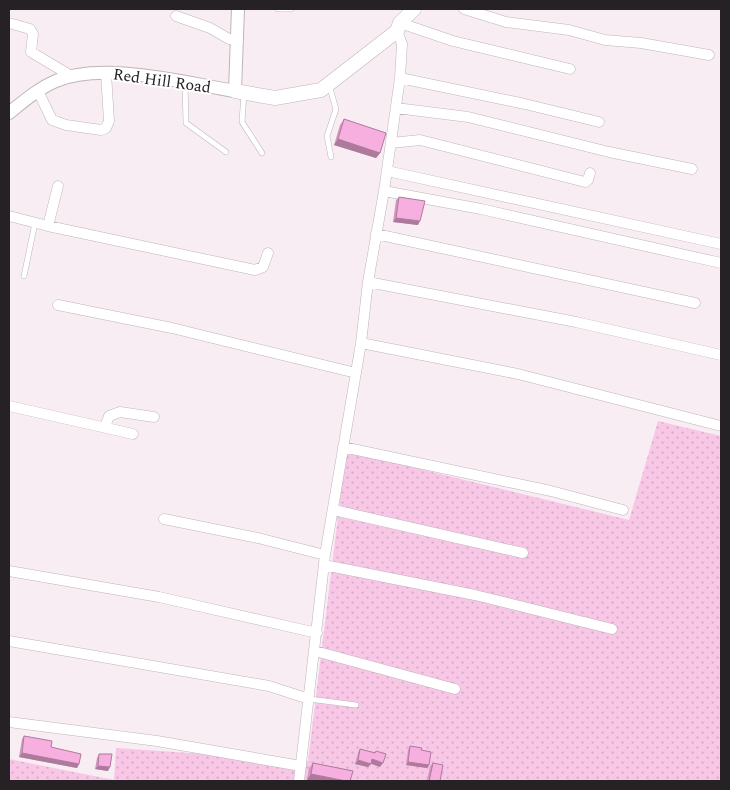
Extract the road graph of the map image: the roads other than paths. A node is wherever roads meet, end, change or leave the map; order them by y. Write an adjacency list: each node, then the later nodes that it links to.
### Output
1 (238, 9): 9 (street)
2 (278, 9): 3 (lane)
3 (291, 9)
4 (414, 9): 8 (main road)
5 (464, 9): 10 (street)
6 (176, 16): 9 (street)
7 (9, 22): 13 (street)
8 (398, 27): 11 (street); 14 (street); 16 (main road)
9 (238, 40): 18 (street)
10 (708, 55)
11 (570, 69)
12 (106, 73): 13 (street, Red Hill Road); 15 (street, Red Hill Road); 17 (street)
13 (73, 77): 17 (street, Red Hill Road)
14 (400, 78): 19 (street); 21 (street)
15 (185, 83): 18 (street, Red Hill Road); 23 (lane)
16 (329, 85): 18 (main road); 25 (lane)
17 (38, 91): 20 (street, Red Hill Road)
18 (239, 92): 24 (lane)
19 (396, 108): 22 (street); 26 (street)
20 (9, 111)
21 (599, 122)
22 (391, 143): 27 (street); 28 (street)
23 (226, 152)
24 (262, 154)
25 (331, 157)
26 (692, 169)
27 (387, 171): 30 (street); 35 (street)
28 (590, 173)
29 (58, 186): 33 (street)
30 (384, 191): 34 (street); 37 (street)
31 (9, 216): 32 (street)
32 (35, 223): 33 (street); 38 (lane)
33 (48, 226): 36 (street)
34 (376, 234): 39 (street); 40 (street)
35 (721, 244)
36 (268, 253)
37 (721, 263)
38 (24, 276)
39 (368, 282): 42 (street); 43 (street)
40 (695, 303)
41 (58, 305): 44 (street)
42 (361, 343): 44 (street); 47 (street)
43 (721, 355)
44 (356, 372): 50 (street)
45 (9, 406): 48 (street)
46 (154, 417): 48 (street)
47 (721, 426)
48 (105, 427): 49 (street)
49 (133, 434)
50 (343, 447): 51 (street); 52 (street)
51 (334, 510): 54 (street); 55 (street)
52 (623, 510)
53 (164, 519): 55 (street)
54 (523, 553)
55 (325, 560): 57 (street); 58 (street)
56 (9, 571): 58 (street)
57 (612, 629)
58 (317, 633): 60 (street)
59 (9, 641): 62 (street)
60 (315, 651): 61 (street); 62 (street)
61 (455, 689)
62 (309, 699): 63 (lane); 65 (street)
63 (356, 705)
64 (9, 722): 65 (street)
65 (301, 766): 66 (street)
66 (299, 781)

